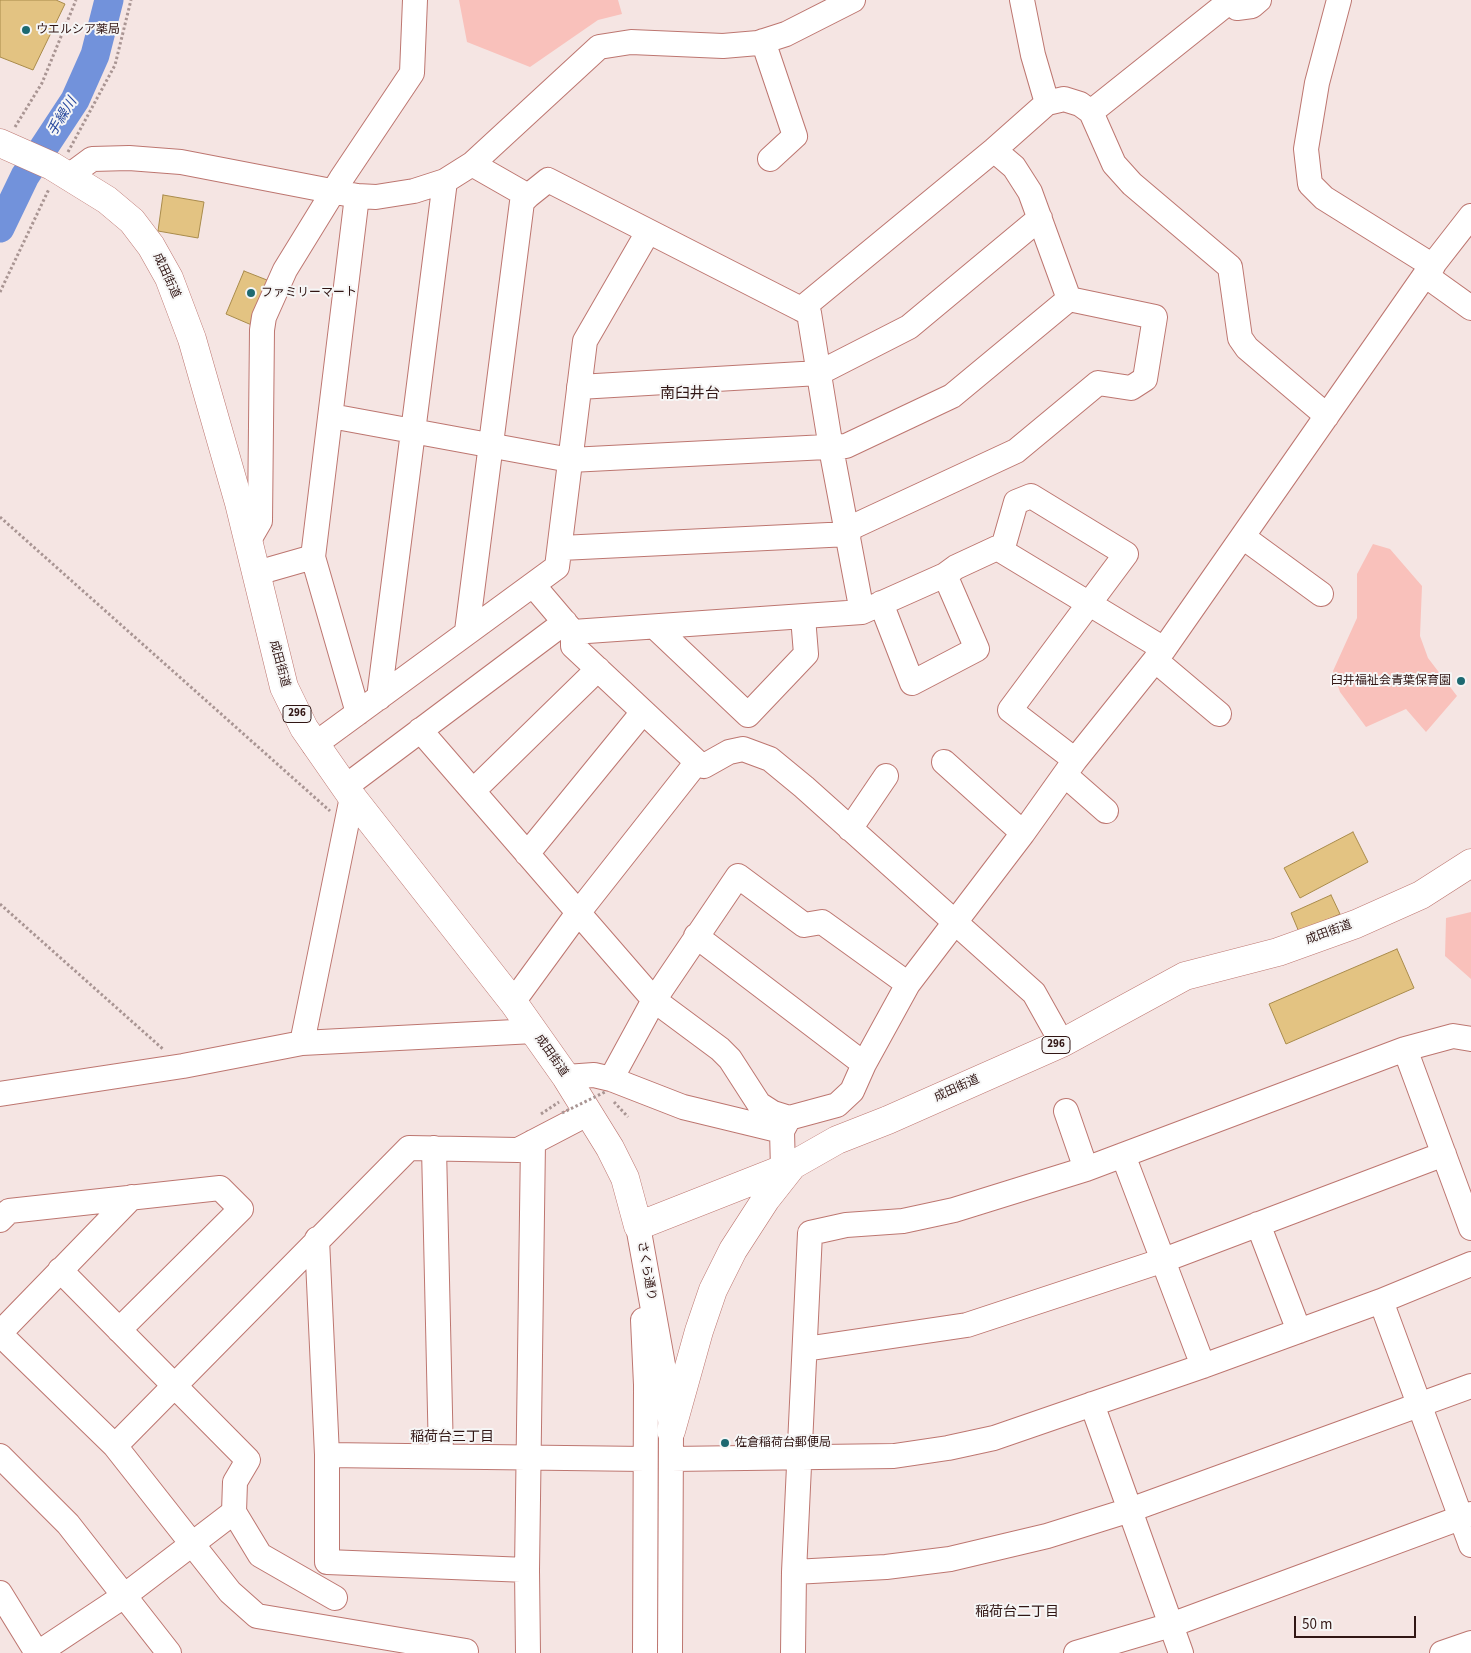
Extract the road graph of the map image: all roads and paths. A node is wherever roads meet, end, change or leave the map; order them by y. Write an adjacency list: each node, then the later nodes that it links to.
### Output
1 (76, 0): 12 (path)
2 (131, 0): 16 (path)
3 (415, 0): 18 (street)
4 (853, 0): 9 (street)
5 (1022, 0): 10 (street)
6 (1259, 0): 8 (street)
7 (1339, 0): 24 (street)
8 (1230, 1): 11 (street)
9 (763, 42): 14 (street); 15 (street)
10 (1046, 103): 11 (street); 13 (street)
11 (1091, 112): 32 (street)
12 (6, 146): 16 (highway, 成田街道 / 296)
13 (994, 150): 22 (street); 28 (street)
14 (770, 159)
15 (472, 164): 17 (street); 20 (street)
16 (60, 171): 18 (street); 25 (path); 40 (highway, 成田街道 / 296)
17 (445, 180): 19 (street); 33 (street)
18 (334, 190): 19 (street); 40 (street)
19 (357, 196): 31 (street)
20 (528, 196): 23 (street); 34 (street)
21 (1471, 216): 24 (street)
22 (1040, 218): 26 (street); 29 (street)
23 (648, 232): 28 (street); 30 (street)
24 (1429, 271): 27 (street); 32 (street)
25 (0, 292)
26 (1069, 299): 35 (street); 38 (street)
27 (1471, 308)
28 (801, 309): 29 (street)
29 (819, 373): 30 (street); 35 (street)
30 (579, 386): 36 (street)
31 (331, 416): 33 (street); 43 (street)
32 (1327, 416): 39 (street)
33 (413, 431): 34 (street); 56 (street)
34 (491, 445): 36 (street); 53 (street)
35 (831, 448): 36 (street); 38 (street)
36 (570, 460): 41 (street)
37 (0, 518): 69 (path)
38 (848, 532): 41 (street); 49 (street)
39 (1243, 537): 47 (street); 54 (street)
40 (249, 540): 44 (highway, 成田街道 / 296)
41 (561, 548): 46 (street)
42 (1002, 551): 45 (street); 48 (street); 48 (street)
43 (313, 557): 44 (street); 58 (street)
44 (257, 573): 61 (highway, 成田街道 / 296)
45 (945, 575): 49 (street); 49 (street)
46 (533, 585): 51 (street); 53 (street)
47 (1321, 594)
48 (1088, 605): 54 (street); 64 (street)
49 (872, 608): 50 (street)
50 (803, 617): 52 (street); 52 (street)
51 (569, 627): 52 (street); 55 (street); 60 (street)
52 (655, 627)
53 (467, 631): 56 (street)
54 (1160, 655): 59 (street); 64 (street)
55 (598, 669): 57 (street); 66 (street)
56 (379, 698): 58 (street)
57 (643, 712): 62 (street); 72 (street)
58 (358, 713): 61 (street)
59 (1219, 714)
60 (420, 730): 66 (street); 67 (street)
61 (314, 744): 67 (highway, 成田街道 / 296)
62 (697, 762): 70 (street); 75 (street)
63 (944, 762): 71 (street)
64 (1070, 767): 68 (street); 71 (street)
65 (886, 776): 70 (street)
66 (473, 791): 72 (street)
67 (348, 792): 69 (street); 80 (highway, 成田街道 / 296)
68 (1106, 811)
69 (345, 825): 83 (street)
70 (850, 829): 76 (street)
71 (1024, 833): 76 (street)
72 (527, 854): 75 (street)
73 (1471, 862): 84 (highway, 成田街道 / 296)
74 (0, 904): 87 (path)
75 (578, 913): 79 (street); 80 (street)
76 (954, 922): 78 (street); 84 (street)
77 (696, 936): 78 (street); 79 (street); 86 (street)
78 (908, 984): 86 (street)
79 (654, 1000): 89 (street); 95 (street)
80 (513, 1002): 81 (highway, 成田街道 / 296)
81 (534, 1031): 83 (street); 88 (highway, 成田街道 / 296)
82 (1471, 1039): 85 (street)
83 (302, 1043): 87 (street)
84 (1062, 1043): 100 (highway, 成田街道 / 296)
85 (1405, 1049): 98 (street); 99 (street)
86 (864, 1064): 95 (street)
87 (183, 1066): 90 (street)
88 (566, 1077): 89 (street); 93 (highway, 成田街道 / 296)
89 (608, 1085): 92 (path, bridge); 94 (path); 95 (street)
90 (0, 1094)
91 (1066, 1111): 101 (street)
92 (562, 1112)
93 (588, 1113): 96 (street); 105 (highway, 成田街道 / 296)
94 (628, 1117)
95 (786, 1124): 100 (street)
96 (534, 1142): 97 (street); 126 (street)
97 (434, 1148): 107 (street); 125 (street)
98 (1444, 1154): 104 (street); 106 (street)
99 (1124, 1155): 101 (street); 108 (street)
100 (788, 1167): 105 (highway, 成田街道 / 296); 121 (highway)
101 (1086, 1169): 115 (street)
102 (132, 1197): 103 (street); 110 (street); 112 (street)
103 (0, 1220)
104 (1258, 1224): 108 (street); 113 (street)
105 (638, 1226): 121 (street, さくら通り); 128 (street, さくら通り)
106 (1471, 1228)
107 (317, 1239): 117 (street); 123 (street)
108 (1164, 1260): 115 (street); 116 (street)
109 (1471, 1264): 111 (street)
110 (60, 1270): 112 (street); 114 (street)
111 (1381, 1301): 113 (street); 120 (street)
112 (119, 1330): 117 (street)
113 (1299, 1331): 116 (street)
114 (0, 1334): 122 (street)
115 (805, 1349): 127 (street)
116 (1203, 1366): 119 (street)
117 (175, 1386): 122 (street); 131 (street)
118 (1471, 1386): 120 (street)
119 (1092, 1404): 127 (street); 130 (street)
120 (1421, 1405): 130 (street); 132 (street)
121 (671, 1431): 129 (street, さくら通り)
122 (115, 1446): 133 (street)
123 (327, 1455): 125 (street); 135 (street)
124 (0, 1456): 138 (street)
125 (441, 1456): 126 (street)
126 (529, 1458): 128 (street); 135 (street)
127 (799, 1458): 129 (street); 136 (street)
128 (645, 1459): 146 (street, さくら通り)
129 (671, 1459): 147 (street, さくら通り)
130 (1130, 1510): 136 (street); 140 (street)
131 (234, 1512): 133 (street); 139 (street)
132 (1466, 1516): 134 (street); 140 (street)
133 (193, 1543): 138 (street); 144 (street)
134 (1471, 1545)
135 (527, 1570): 145 (street)
136 (794, 1572): 148 (street)
137 (0, 1593): 142 (street)
138 (124, 1596): 142 (street); 143 (street)
139 (335, 1598)
140 (1171, 1625): 149 (street); 150 (street)
141 (1471, 1642): 151 (street)
142 (37, 1653)
143 (169, 1653)
144 (464, 1653)
145 (528, 1653)
146 (645, 1653)
147 (670, 1653)
148 (794, 1653)
149 (1076, 1653)
150 (1181, 1653)
151 (1442, 1653)

